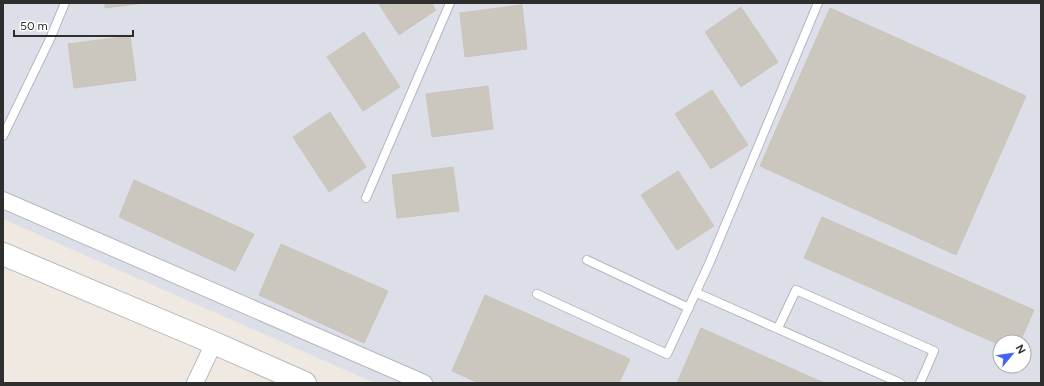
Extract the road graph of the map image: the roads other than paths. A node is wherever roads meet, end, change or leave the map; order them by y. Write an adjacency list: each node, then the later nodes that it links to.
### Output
1 (65, 3): 4 (lane)
2 (450, 3): 5 (lane)
3 (818, 3): 9 (lane)
4 (3, 136)
5 (366, 198)
6 (3, 200): 16 (street)
7 (3, 254): 13 (street)
8 (588, 260): 11 (lane)
9 (697, 293): 11 (lane); 12 (lane)
10 (537, 294): 11 (lane)
11 (689, 308)
12 (778, 328): 17 (lane); 18 (lane)
13 (214, 343): 14 (street); 15 (street)
14 (195, 383)
15 (306, 383)
16 (424, 383)
17 (900, 383)
18 (920, 383)

